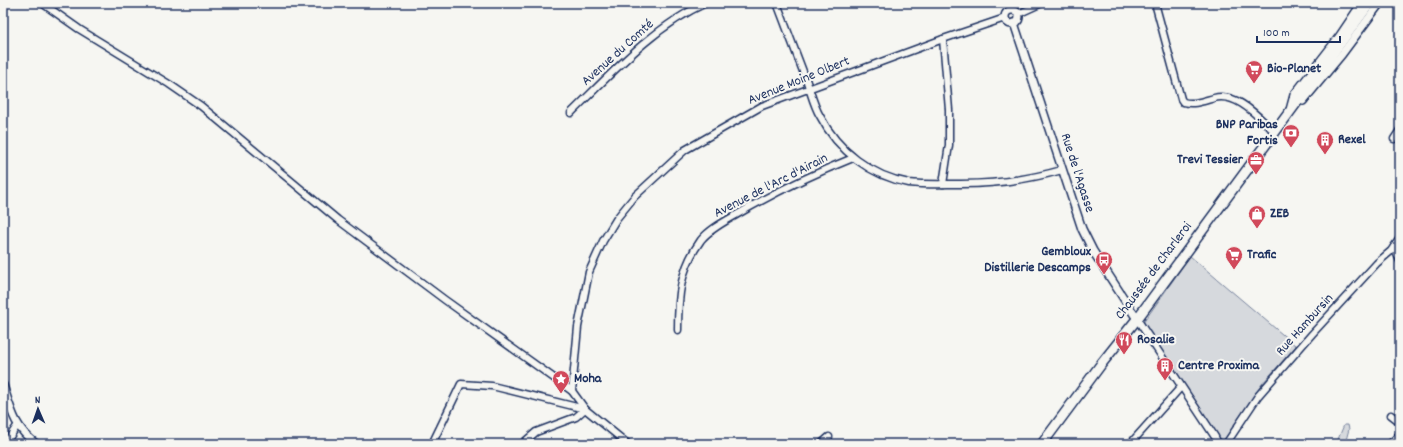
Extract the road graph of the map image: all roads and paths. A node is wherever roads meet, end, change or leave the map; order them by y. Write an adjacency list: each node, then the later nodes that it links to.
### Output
1 (42, 3): 30 (street)
2 (706, 3): 15 (street, Avenue du Comté)
3 (777, 3): 14 (street)
4 (1042, 3): 10 (street)
5 (1156, 3): 18 (street)
6 (1362, 3): 16 (street, Chaussée de Charleroi)
7 (1370, 3): 16 (main road, Chaussée de Charleroi)
8 (1380, 3): 16 (street, Chaussée de Charleroi)
9 (1009, 7): 10 (street); 11 (street)
10 (1018, 14): 12 (street)
11 (1005, 18): 12 (street); 13 (street, Avenue Moine Olbert)
12 (1014, 24): 21 (street, Rue de l'Agasse)
13 (943, 39): 14 (street, Avenue Moine Olbert); 22 (street)
14 (809, 88): 20 (street); 30 (street, Avenue Moine Olbert)
15 (571, 113)
16 (1288, 114): 18 (main road, Chaussée de Charleroi)
17 (1400, 130): 19 (street)
18 (1274, 131): 26 (main road, Chaussée de Charleroi)
19 (1394, 139)
20 (854, 158): 22 (street); 27 (street, Avenue de l'Arc d'Airain)
21 (1062, 170): 22 (street); 26 (street, Rue de l'Agasse)
22 (943, 184)
23 (1400, 238): 24 (street, Rue Hambursin)
24 (1394, 247): 25 (street); 46 (street, Rue Hambursin)
25 (1400, 261)
26 (1138, 319): 29 (street); 43 (main road, Chaussée de Charleroi)
27 (678, 330)
28 (3, 385): 34 (street)
29 (1181, 387): 44 (street); 45 (street)
30 (572, 391): 31 (street)
31 (585, 409): 39 (street); 40 (street); 41 (street)
32 (1391, 415): 33 (street)
33 (1400, 422)
34 (17, 426): 37 (street); 38 (street)
35 (1400, 434): 47 (street)
36 (830, 437): 42 (street)
37 (5, 444)
38 (36, 444)
39 (432, 444)
40 (522, 444)
41 (628, 444)
42 (821, 444)
43 (1042, 444)
44 (1130, 444)
45 (1218, 444)
46 (1226, 444)
47 (1390, 444)

